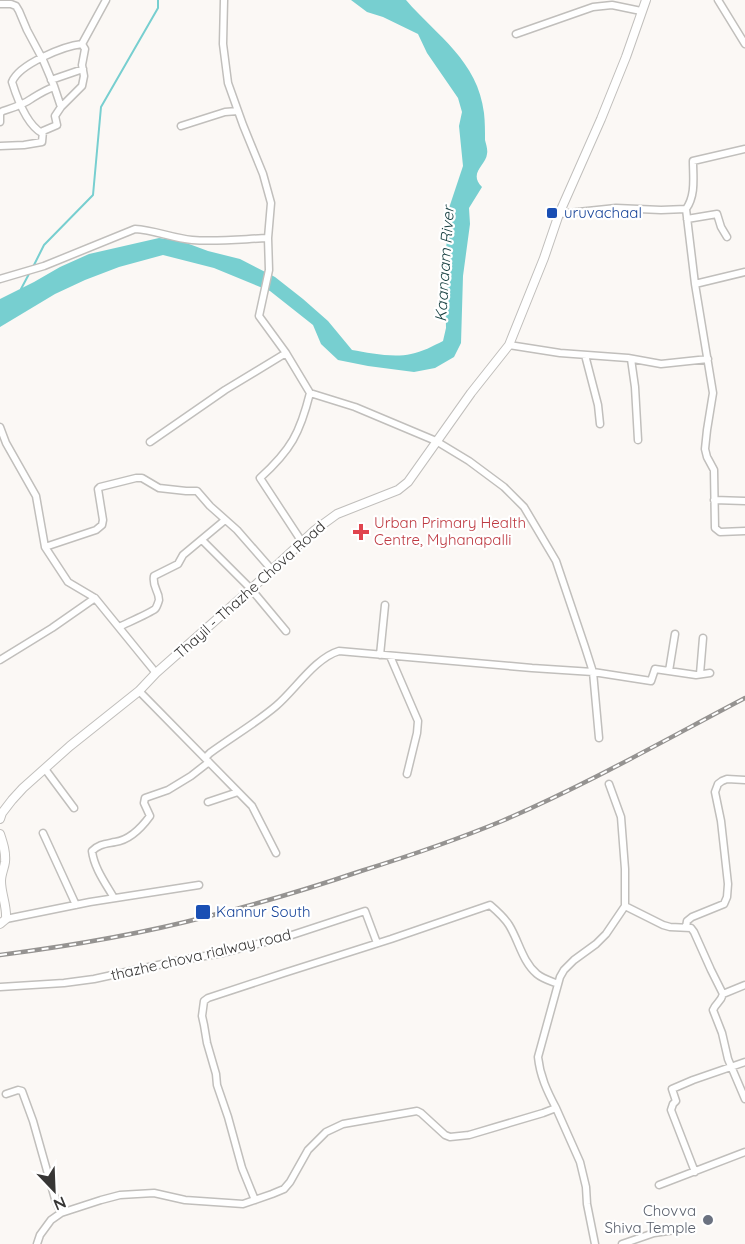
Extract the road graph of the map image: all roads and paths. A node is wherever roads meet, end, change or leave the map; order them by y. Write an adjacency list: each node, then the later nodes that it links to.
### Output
1 (15, 0): 6 (street)
2 (224, 0): 17 (street)
3 (646, 0): 7 (street, Thayil - Thazhe Chova Road)
4 (718, 0): 10 (street)
5 (105, 1): 9 (street)
6 (3, 4): 11 (street)
7 (641, 11): 8 (street); 24 (street, Thayil - Thazhe Chova Road)
8 (516, 34)
9 (82, 44): 11 (street); 12 (street)
10 (745, 44)
11 (41, 58): 13 (street); 15 (street)
12 (83, 69): 13 (street); 16 (street)
13 (51, 80): 14 (street)
14 (54, 87): 15 (street); 16 (street)
15 (20, 105): 18 (street); 20 (street)
16 (61, 107): 20 (street)
17 (238, 111): 19 (street); 27 (street)
18 (0, 122)
19 (181, 126)
20 (42, 134): 21 (street)
21 (0, 146)
22 (745, 149): 23 (street)
23 (686, 208): 24 (street); 25 (street)
24 (559, 214): 31 (street, Thayil - Thazhe Chova Road)
25 (687, 219): 26 (street); 30 (street)
26 (727, 237)
27 (268, 238): 29 (street); 32 (street)
28 (745, 272): 30 (street)
29 (0, 279)
30 (695, 284): 35 (street)
31 (509, 345): 33 (street); 39 (street, Thayil - Thazhe Chova Road)
32 (286, 353): 36 (street); 41 (street)
33 (585, 355): 34 (street); 37 (street)
34 (631, 359): 35 (street); 40 (street)
35 (708, 359): 42 (street)
36 (310, 393): 39 (street); 47 (street)
37 (600, 424)
38 (0, 427): 48 (street)
39 (436, 441): 47 (street, Thayil - Thazhe Chova Road); 61 (street)
40 (638, 441)
41 (150, 442)
42 (714, 500): 43 (street); 45 (street)
43 (745, 501)
44 (225, 520): 46 (street); 48 (street); 49 (street)
45 (745, 531)
46 (202, 540): 50 (street); 53 (street)
47 (302, 542): 49 (street, Thayil - Thazhe Chova Road)
48 (45, 547): 51 (street)
49 (272, 570): 50 (street, Thayil - Thazhe Chova Road)
50 (251, 589): 54 (street); 62 (street, Thayil - Thazhe Chova Road)
51 (95, 598): 53 (street); 59 (street)
52 (385, 605): 57 (street)
53 (119, 627): 62 (street)
54 (286, 631)
55 (675, 634): 60 (street)
56 (703, 638): 64 (street)
57 (380, 655): 58 (street); 67 (street)
58 (390, 656): 61 (street); 69 (street)
59 (0, 660)
60 (669, 671): 61 (street); 64 (street)
61 (593, 672): 66 (street)
62 (156, 673): 65 (street, Thayil - Thazhe Chova Road)
63 (710, 673): 64 (street)
64 (700, 674)
65 (139, 691): 67 (street); 68 (street, Thayil - Thazhe Chova Road)
66 (599, 738)
67 (207, 760): 72 (street); 80 (street)
68 (45, 769): 74 (street); 75 (street, Thayil - Thazhe Chova Road)
69 (407, 774)
70 (745, 780): 84 (street)
71 (609, 784): 82 (street)
72 (238, 792): 73 (street); 78 (street)
73 (208, 802)
74 (74, 808)
75 (0, 819)
76 (44, 833): 81 (street)
77 (0, 834): 83 (street)
78 (276, 853)
79 (199, 885): 80 (street)
80 (114, 898): 81 (street)
81 (76, 905): 83 (street)
82 (625, 906): 84 (street); 86 (street)
83 (3, 921)
84 (686, 927): 89 (street)
85 (377, 943): 86 (street); 88 (street, thazhe chova rialway road); 98 (street)
86 (558, 984): 94 (street)
87 (745, 985): 89 (street)
88 (0, 987)
89 (723, 994): 91 (street)
90 (745, 1062): 91 (street)
91 (732, 1066): 93 (street); 96 (street)
92 (6, 1095): 99 (street)
93 (745, 1099)
94 (556, 1108): 98 (street); 102 (street)
95 (745, 1152): 96 (street)
96 (695, 1172): 97 (street)
97 (660, 1185)
98 (255, 1200): 99 (street)
99 (61, 1213): 101 (street)
100 (675, 1230): 103 (street)
101 (37, 1244)
102 (595, 1244)
103 (622, 1244)

